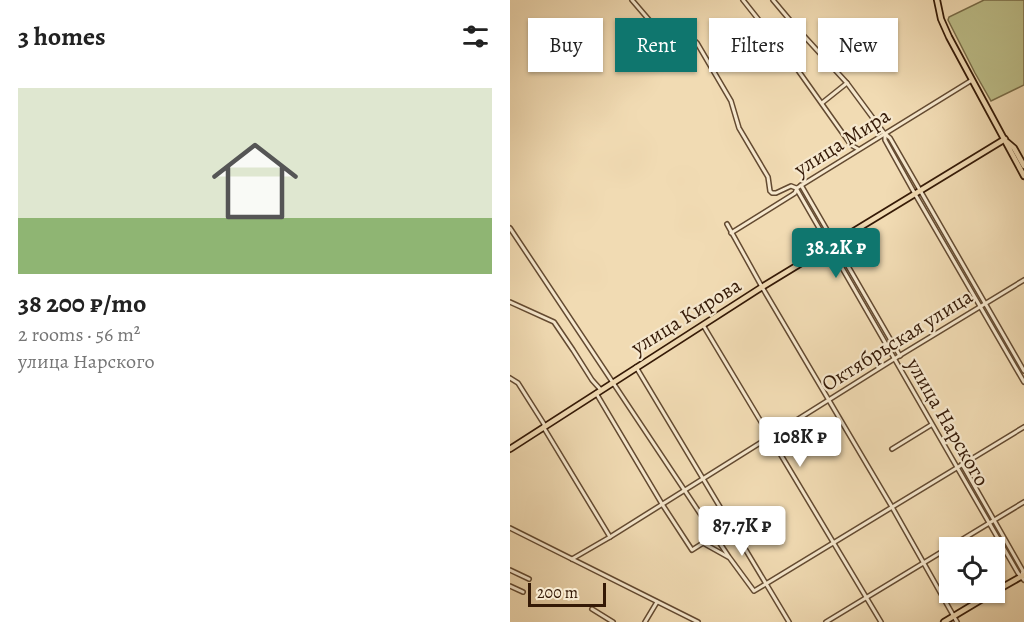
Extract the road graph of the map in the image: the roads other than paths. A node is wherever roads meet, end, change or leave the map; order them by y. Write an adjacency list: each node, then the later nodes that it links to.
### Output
1 (632, 0): 14 (street)
2 (743, 0): 7 (street)
3 (773, 0): 6 (street)
4 (937, 0): 5 (main road)
5 (972, 80): 8 (street, улица Мира); 9 (main road)
6 (847, 83): 7 (street); 8 (street)
7 (822, 103): 10 (street)
8 (884, 133): 10 (street, улица Мира); 15 (street)
9 (1006, 141): 11 (main road); 12 (main road); 15 (main road, улица Кирова)
10 (858, 149): 13 (street, улица Мира)
11 (1024, 166)
12 (1024, 176)
13 (801, 185): 14 (street, улица Мира); 19 (street, улица Нарского)
14 (796, 188): 18 (street, улица Мира); 20 (street, улица Нарского)
15 (918, 192): 19 (main road, улица Кирова); 24 (street); 25 (street)
16 (727, 224): 18 (street)
17 (510, 228): 35 (street)
18 (731, 233): 22 (street)
19 (835, 243): 20 (main road, улица Кирова); 27 (street, улица Нарского)
20 (829, 247): 22 (main road, улица Кирова); 28 (street, улица Нарского)
21 (1024, 280): 24 (street, Октябрьская улица)
22 (762, 287): 26 (main road, улица Кирова); 37 (street)
23 (510, 302): 36 (street)
24 (986, 303): 25 (street, Октябрьская улица); 29 (street)
25 (981, 306): 27 (street, Октябрьская улица); 30 (street)
26 (703, 325): 31 (main road, улица Кирова); 41 (street)
27 (900, 356): 28 (street, Октябрьская улица)
28 (894, 359): 37 (street, Октябрьская улица); 38 (street, улица Нарского)
29 (1019, 362): 30 (street); 32 (street)
30 (1014, 365): 34 (street)
31 (636, 367): 35 (main road, улица Кирова); 46 (street)
32 (1024, 371)
33 (510, 378): 40 (street)
34 (1024, 382)
35 (613, 383): 36 (main road, улица Кирова); 47 (street)
36 (599, 392): 40 (main road, улица Кирова); 49 (street)
37 (828, 400): 41 (street, Октябрьская улица); 50 (street)
38 (932, 425): 42 (street); 45 (street, улица Нарского)
39 (1024, 427): 44 (street)
40 (544, 428): 43 (main road, улица Кирова); 54 (street)
41 (769, 438): 46 (street, Октябрьская улица); 55 (street)
42 (892, 449)
43 (510, 450)
44 (962, 464): 45 (street); 51 (street, улица Нарского)
45 (957, 467): 50 (street); 52 (street, улица Нарского)
46 (704, 479): 47 (street, Октябрьская улица); 63 (street)
47 (685, 490): 49 (street, Октябрьская улица); 56 (street)
48 (1024, 502): 51 (street)
49 (662, 504): 54 (street, Октябрьская улица); 56 (street)
50 (892, 507): 55 (street); 58 (street)
51 (994, 520): 52 (street); 61 (street, улица Нарского)
52 (990, 523): 58 (street); 61 (street, улица Нарского)
53 (510, 528): 57 (street)
54 (610, 537): 57 (street, Октябрьская улица)
55 (834, 543): 63 (street); 67 (street)
56 (729, 557): 63 (street)
57 (572, 559): 68 (street)
58 (923, 564): 67 (street); 71 (street)
59 (511, 571): 60 (street); 62 (street)
60 (510, 576)
61 (1023, 577): 65 (main road)
62 (529, 579)
63 (766, 585): 75 (street)
64 (510, 586): 66 (street)
65 (1005, 586)
66 (523, 592)
67 (867, 598): 76 (street); 77 (street)
68 (657, 602): 73 (street); 74 (street)
69 (975, 603): 71 (main road)
70 (592, 609): 72 (street)
71 (953, 616): 78 (main road); 79 (street)
72 (613, 622)
73 (645, 622)
74 (698, 622)
75 (789, 622)
76 (826, 622)
77 (881, 622)
78 (944, 622)
79 (957, 622)

